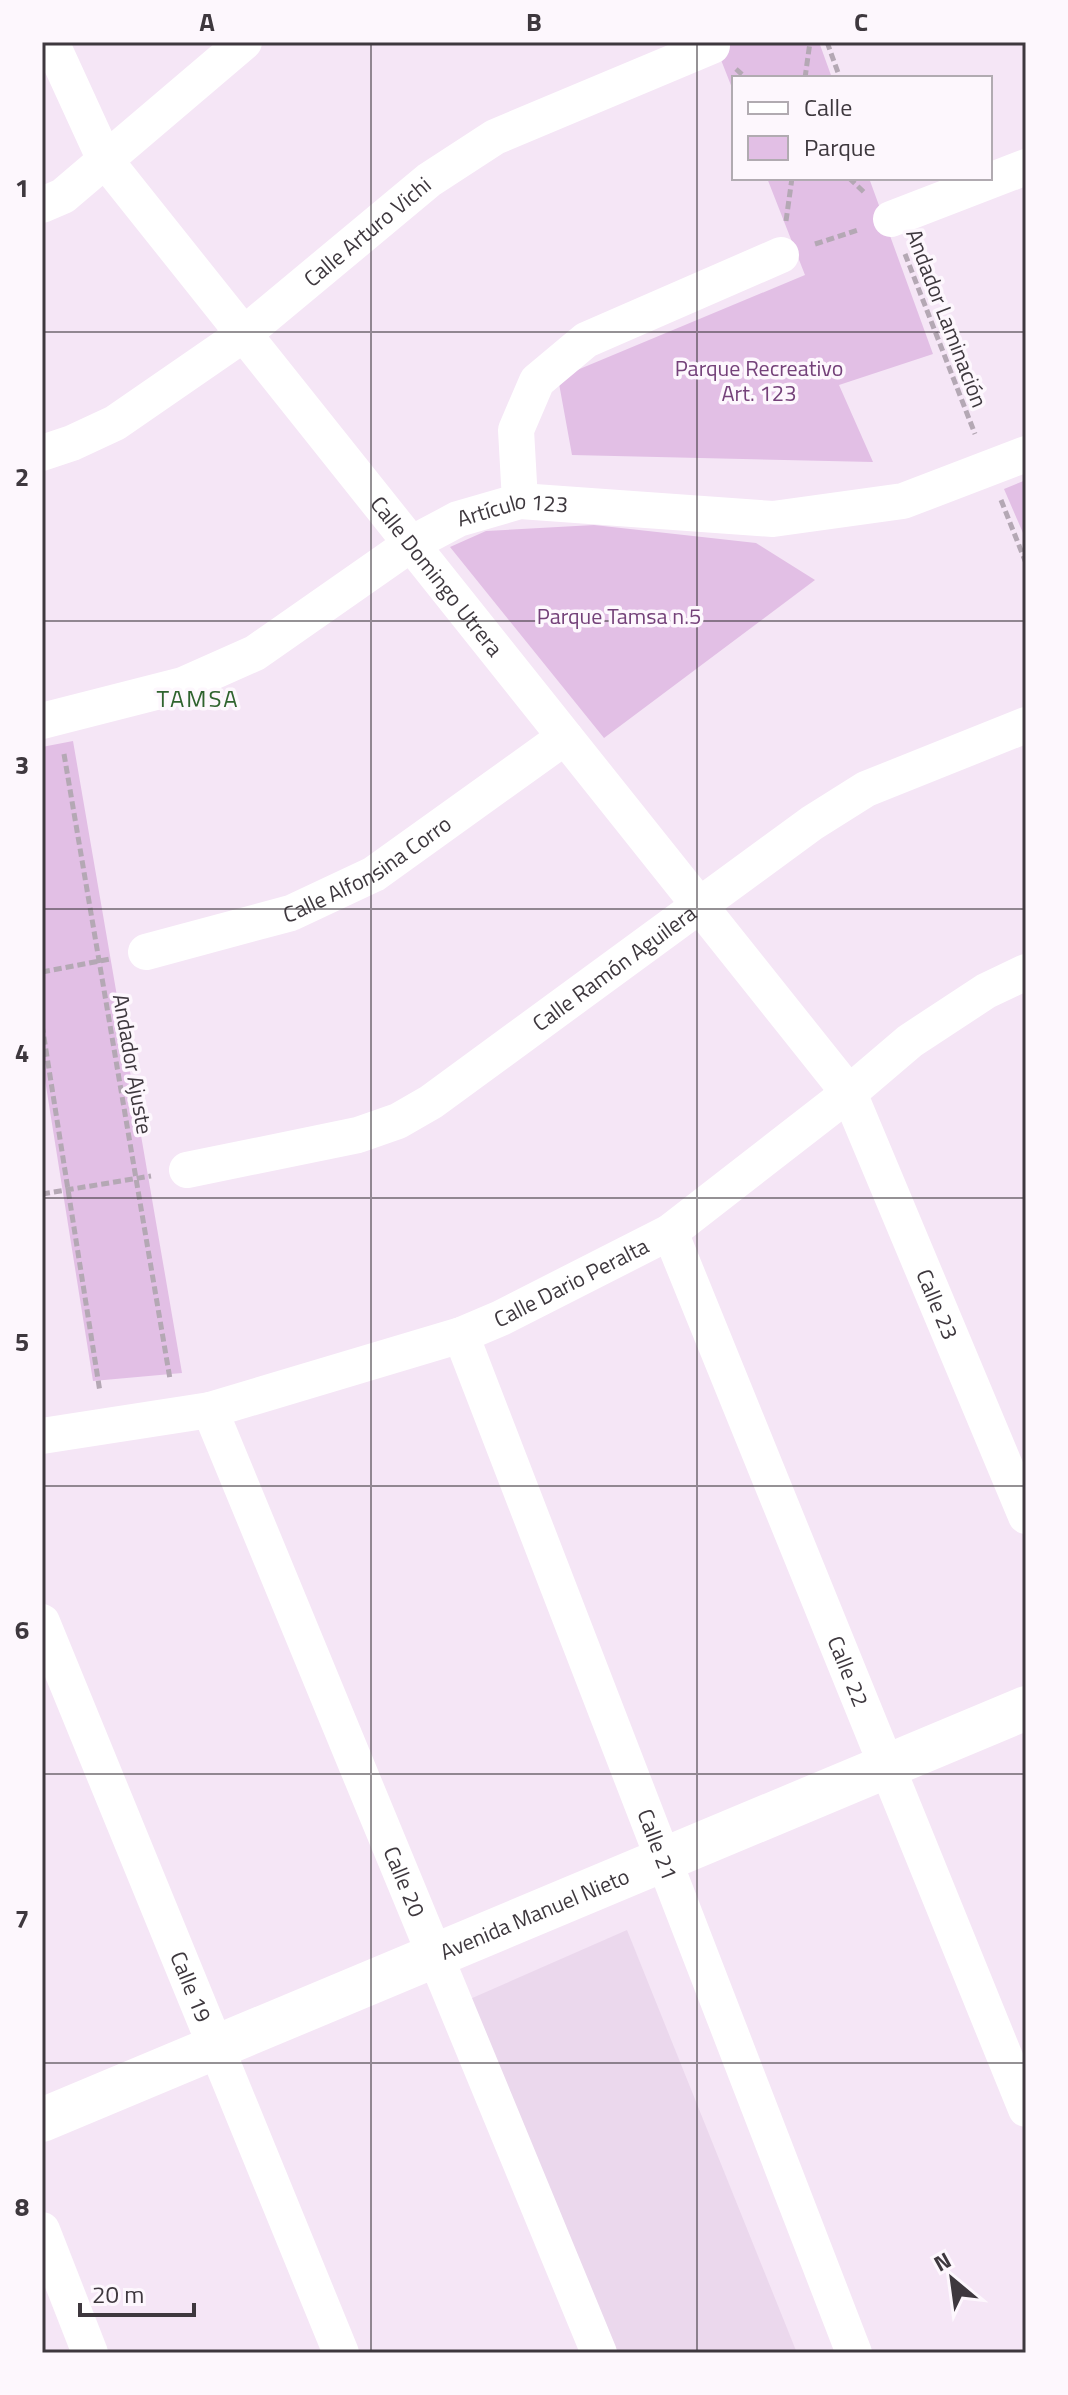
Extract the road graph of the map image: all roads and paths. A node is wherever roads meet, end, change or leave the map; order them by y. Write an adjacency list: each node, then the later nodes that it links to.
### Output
1 (51, 42): 8 (street, Calle Domingo Utrera)
2 (244, 42): 8 (street)
3 (810, 42): 6 (path)
4 (827, 42): 7 (path)
5 (712, 46): 13 (street, Calle Arturo Vichi)
6 (805, 76)
7 (839, 76)
8 (105, 160): 10 (street); 13 (street, Calle Domingo Utrera)
9 (1026, 167): 11 (street)
10 (42, 205)
11 (891, 219): 12 (path); 16 (path, Andador Laminación)
12 (781, 255): 17 (street)
13 (244, 334): 14 (street, Calle Arturo Vichi); 18 (street, Calle Domingo Utrera)
14 (42, 453)
15 (1026, 454): 16 (street, Artículo 123)
16 (989, 469): 17 (street, Artículo 123); 19 (path, Andador Laminación)
17 (520, 501): 18 (street, Artículo 123)
18 (411, 544): 20 (street, Artículo 123); 22 (street, Calle Domingo Utrera)
19 (1026, 563)
20 (50, 720): 25 (path, Andador Ajuste)
21 (1026, 725): 23 (street, Calle Ramón Aguilera)
22 (565, 737): 23 (street, Calle Domingo Utrera); 24 (street, Calle Alfonsina Corro)
23 (700, 907): 29 (street, Calle Domingo Utrera); 30 (street, Calle Ramón Aguilera)
24 (146, 952): 25 (path)
25 (99, 961): 26 (path); 31 (path, Andador Ajuste)
26 (42, 972)
27 (1026, 972): 29 (street, Calle Dario Peralta)
28 (42, 1025): 32 (path)
29 (849, 1093): 34 (street, Calle Dario Peralta); 39 (street, Calle 23)
30 (187, 1170): 31 (path)
31 (136, 1179): 32 (path); 36 (path, Andador Ajuste)
32 (68, 1190): 33 (path); 37 (path)
33 (42, 1194)
34 (670, 1232): 35 (street, Calle Dario Peralta); 42 (street, Calle 22)
35 (461, 1335): 36 (street, Calle Dario Peralta); 43 (street, Calle 21)
36 (193, 1413): 37 (street, Calle Dario Peralta); 44 (street, Calle 20)
37 (105, 1426): 38 (street, Calle Dario Peralta)
38 (42, 1436)
39 (1026, 1516)
40 (42, 1622): 45 (street, Calle 19)
41 (1026, 1708): 42 (street, Avenida Manuel Nieto)
42 (886, 1766): 43 (street, Avenida Manuel Nieto); 46 (street, Calle 22)
43 (663, 1860): 44 (street, Avenida Manuel Nieto); 52 (street, Calle 21)
44 (435, 1956): 45 (street, Avenida Manuel Nieto); 51 (street, Calle 20)
45 (216, 2047): 47 (street, Avenida Manuel Nieto); 50 (street, Calle 19)
46 (1026, 2109)
47 (42, 2120)
48 (42, 2230): 49 (street)
49 (90, 2353)
50 (341, 2353)
51 (599, 2353)
52 (854, 2353)

